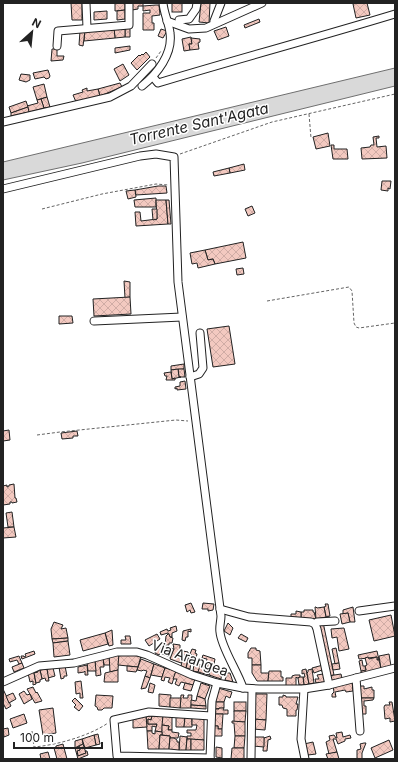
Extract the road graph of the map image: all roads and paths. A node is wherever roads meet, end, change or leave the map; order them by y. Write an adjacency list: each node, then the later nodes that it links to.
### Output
1 (86, 3): 11 (street)
2 (129, 3): 11 (street)
3 (164, 3): 8 (street)
4 (197, 3): 9 (street)
5 (221, 3): 10 (street)
6 (262, 3): 8 (street)
7 (395, 14): 14 (street)
8 (167, 20): 14 (street)
9 (179, 20)
10 (214, 21)
11 (87, 28): 12 (street)
12 (57, 46)
13 (152, 64): 18 (street)
14 (153, 77): 15 (street)
15 (142, 86)
16 (395, 94): 17 (path)
17 (309, 113): 19 (path); 20 (path)
18 (3, 122)
19 (311, 138)
20 (174, 157): 21 (street); 22 (street)
21 (175, 185): 23 (path); 25 (street)
22 (3, 189)
23 (42, 209)
24 (267, 301): 27 (path)
25 (182, 317): 26 (street); 29 (street)
26 (94, 321)
27 (395, 323)
28 (200, 333): 29 (street)
29 (190, 377): 30 (street)
30 (195, 421): 31 (path); 33 (street)
31 (36, 435)
32 (395, 606): 34 (street)
33 (220, 609): 36 (street); 42 (street)
34 (359, 611)
35 (335, 621): 36 (street)
36 (315, 624): 41 (street)
37 (395, 668): 38 (street, Via Arangea)
38 (356, 678): 41 (street, Via Arangea); 48 (street)
39 (3, 682): 40 (street, Via Arangea)
40 (217, 683): 42 (street, Via Arangea); 45 (street)
41 (329, 685): 44 (street, Via Arangea)
42 (243, 688): 43 (street, Via Arangea)
43 (252, 689): 44 (street, Via Arangea); 50 (street)
44 (304, 689): 51 (street)
45 (211, 716): 46 (street); 49 (street)
46 (114, 720): 47 (path); 49 (street)
47 (32, 731)
48 (360, 731)
49 (210, 758)
50 (251, 759)
51 (305, 759)

